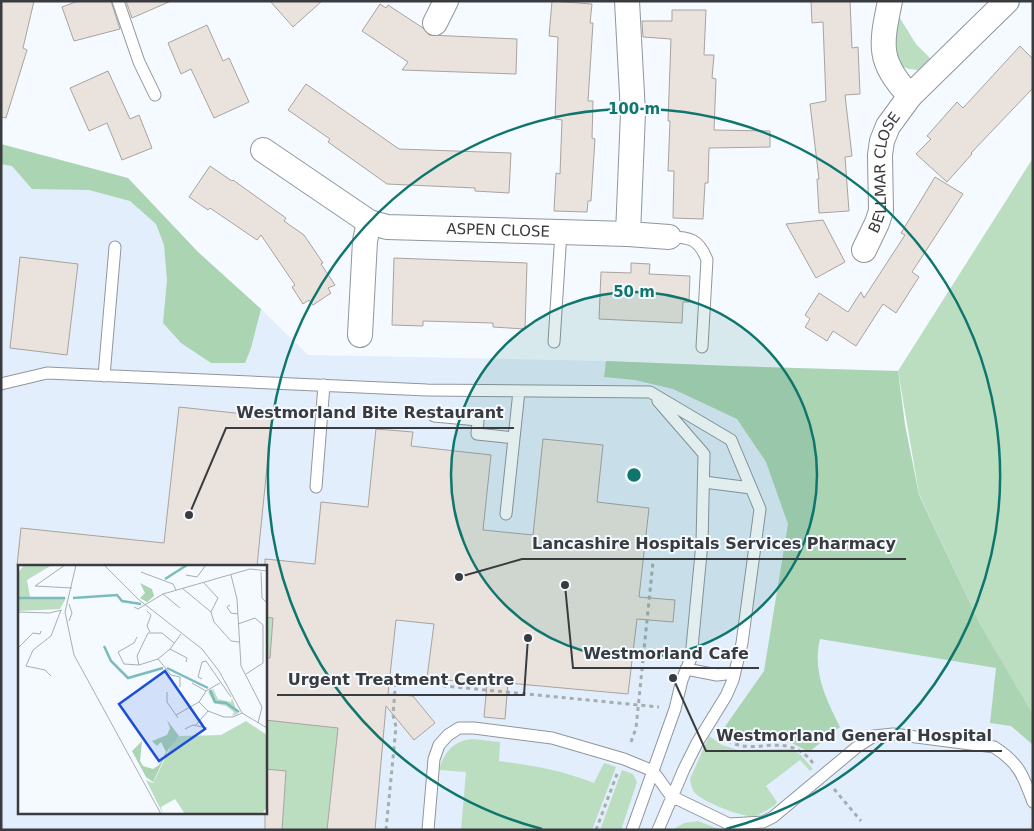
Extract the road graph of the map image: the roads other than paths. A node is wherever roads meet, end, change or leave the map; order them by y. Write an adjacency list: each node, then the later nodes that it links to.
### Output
1 (118, 1): 7 (lane)
2 (446, 1): 6 (street)
3 (627, 1): 12 (street)
4 (890, 1): 8 (street, BELLMAR CLOSE)
5 (1007, 1): 8 (street, BELLMAR CLOSE)
6 (436, 22)
7 (155, 95)
8 (910, 96): 15 (street, BELLMAR CLOSE)
9 (263, 150): 10 (street, ASPEN CLOSE)
10 (369, 222): 11 (street, ASPEN CLOSE); 16 (street)
11 (561, 232): 12 (street, ASPEN CLOSE); 17 (lane)
12 (628, 234): 13 (street, ASPEN CLOSE)
13 (669, 237): 18 (lane, ASPEN CLOSE)
14 (115, 247): 19 (lane)
15 (864, 250)
16 (360, 335)
17 (554, 342)
18 (702, 347)
19 (104, 376): 20 (lane); 21 (lane)
20 (1, 384)
21 (324, 385): 22 (lane); 27 (lane)
22 (519, 391): 23 (lane); 25 (lane)
23 (650, 392): 26 (lane); 28 (lane)
24 (434, 416): 25 (lane)
25 (514, 438): 29 (lane)
26 (704, 482): 28 (lane); 30 (lane)
27 (316, 487)
28 (751, 488): 31 (lane)
29 (506, 514)
30 (686, 670): 31 (lane); 32 (lane)
31 (734, 673): 33 (lane)
32 (653, 771): 33 (lane); 37 (lane); 38 (lane)
33 (671, 796): 36 (lane); 39 (lane)
34 (1033, 802): 35 (lane)
35 (773, 817): 36 (lane); 40 (lane)
36 (731, 827)
37 (428, 830)
38 (632, 830)
39 (658, 830)
40 (761, 830)

